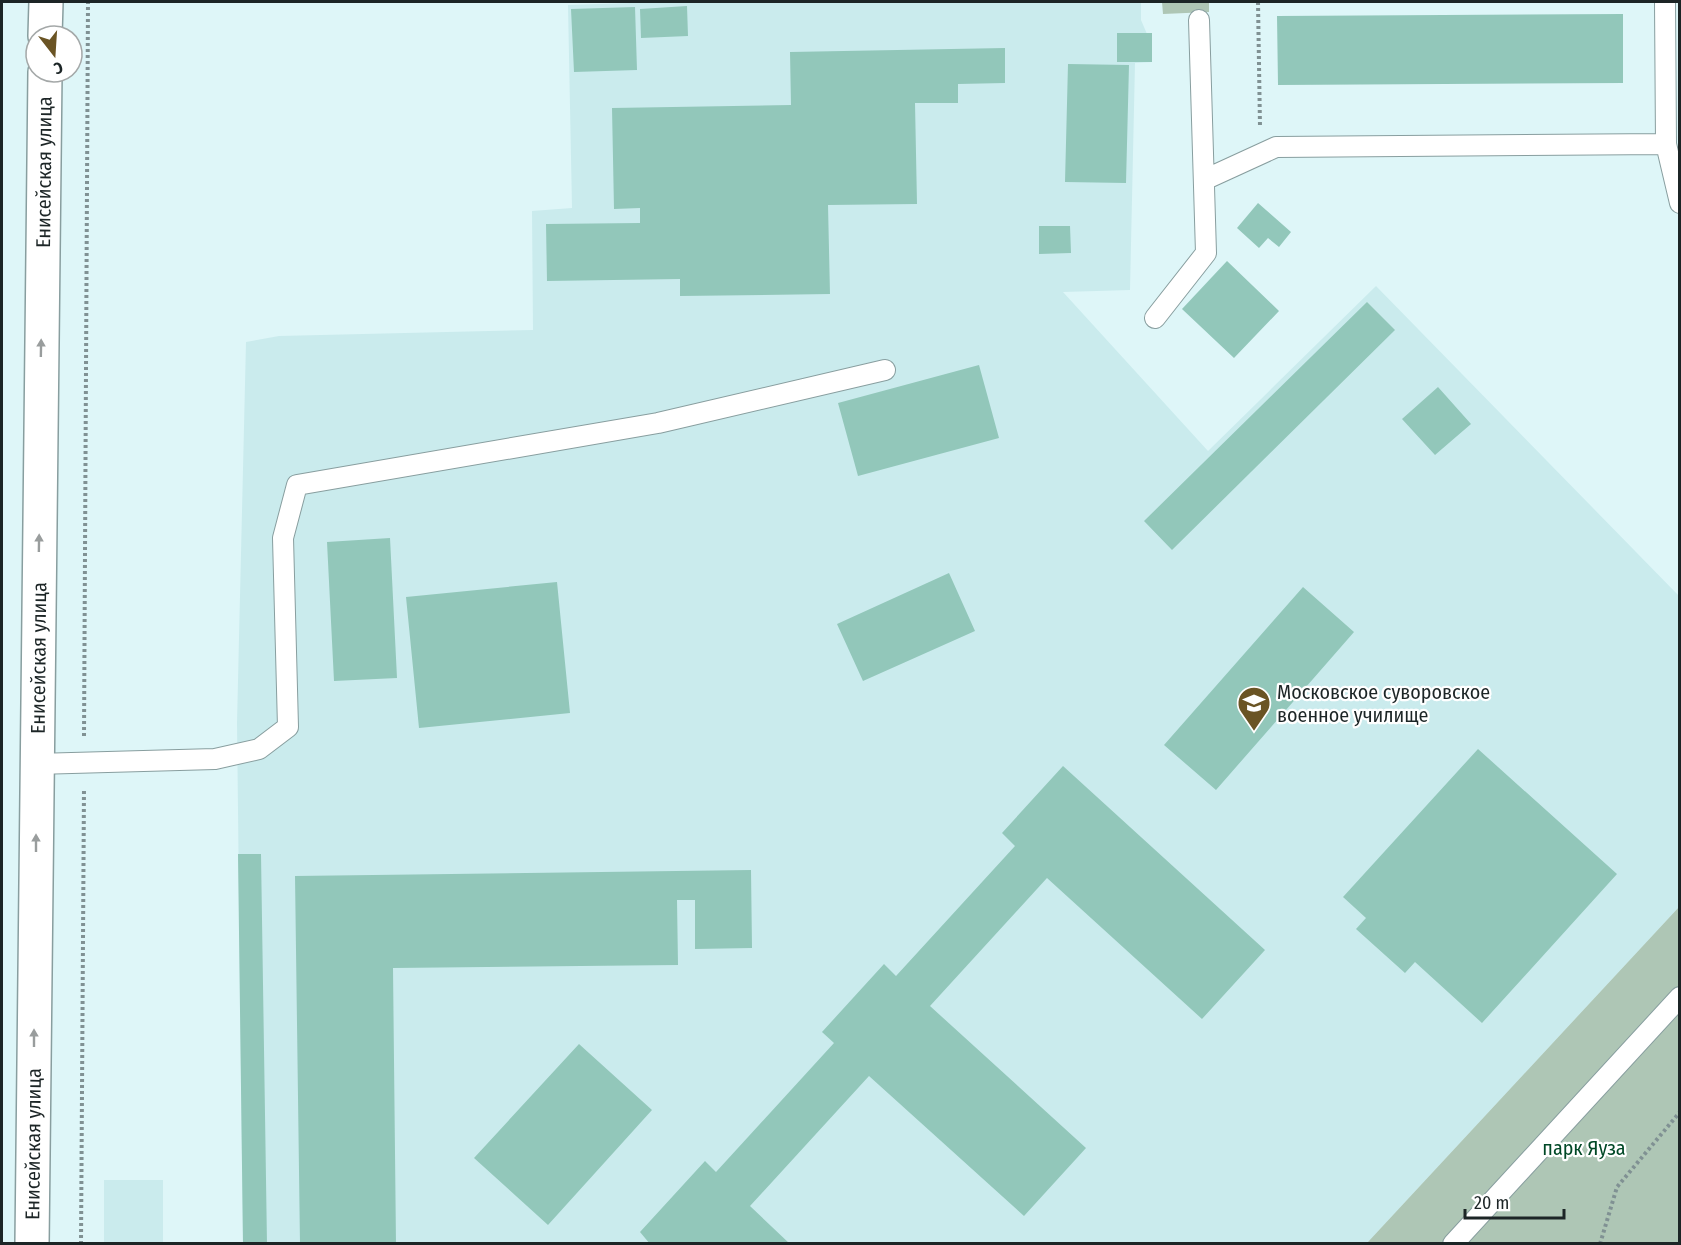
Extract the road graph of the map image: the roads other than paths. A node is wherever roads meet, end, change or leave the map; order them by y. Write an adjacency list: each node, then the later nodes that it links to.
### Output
1 (46, 2): 4 (main road)
2 (1665, 2): 6 (lane)
3 (1199, 20): 7 (lane)
4 (45, 24)
5 (45, 84): 11 (main road, Енисейская улица, one-way to 5)
6 (1666, 144): 7 (lane); 8 (lane)
7 (1204, 180): 9 (lane)
8 (1680, 203)
9 (1155, 318)
10 (885, 370): 11 (lane)
11 (36, 764): 13 (main road, Енисейская улица, one-way to 11)
12 (1680, 997): 14 (lane)
13 (32, 1244)
14 (1453, 1244)

